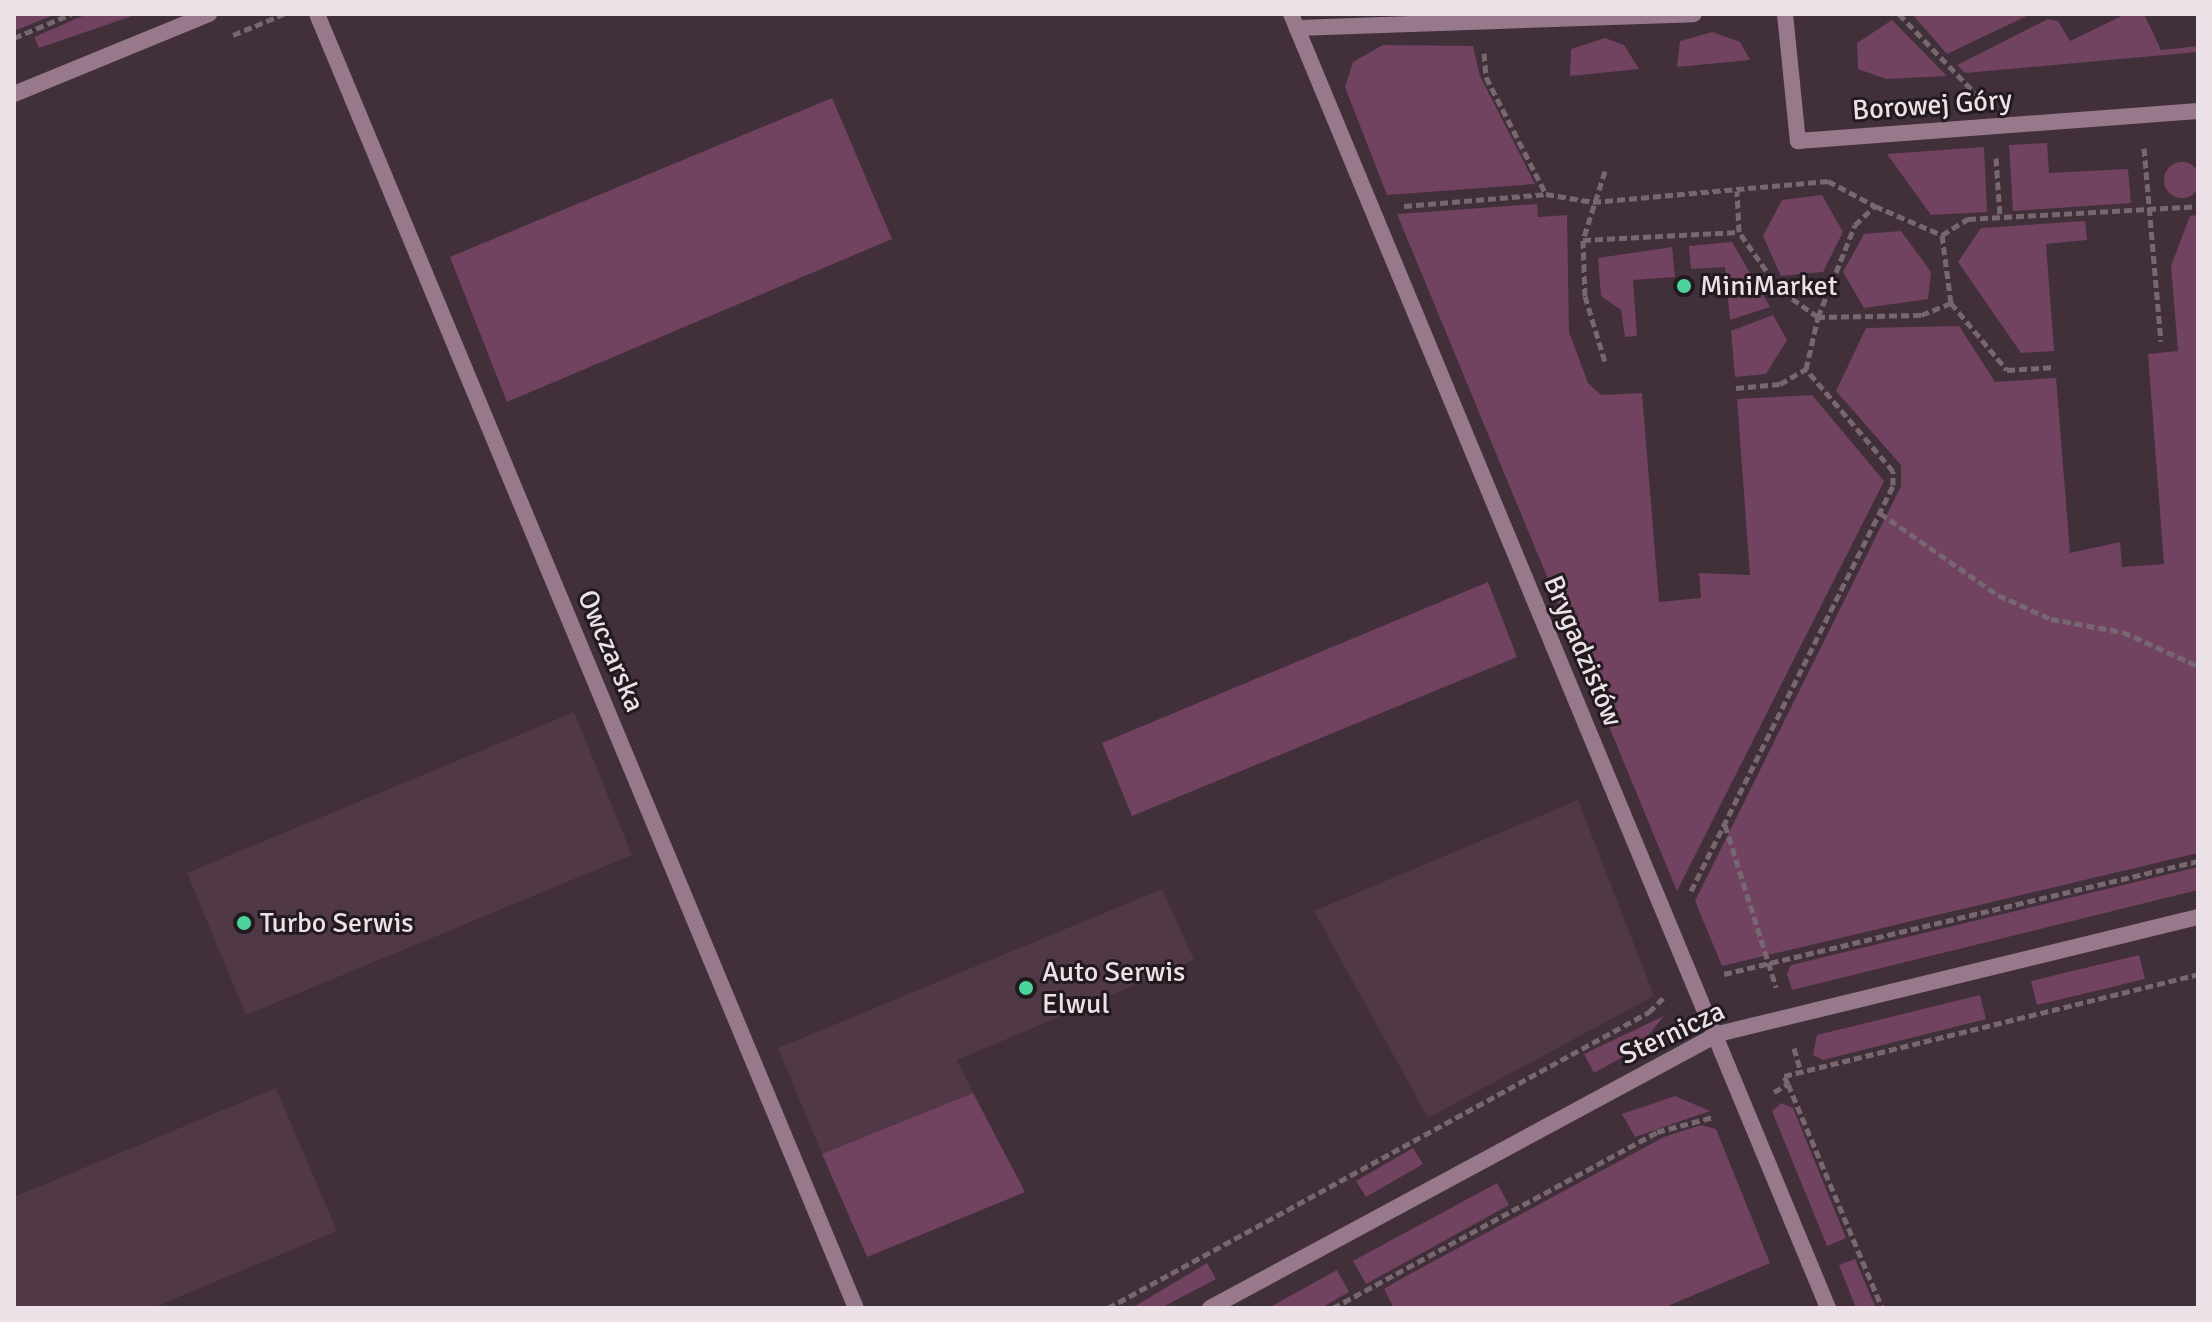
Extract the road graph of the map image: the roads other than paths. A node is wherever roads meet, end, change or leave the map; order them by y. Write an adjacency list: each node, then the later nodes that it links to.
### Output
1 (209, 14): 6 (street)
2 (317, 14): 10 (street, Owczarska)
3 (1694, 14): 5 (street)
4 (1785, 14): 7 (street, Borowej Góry)
5 (1294, 21): 9 (street, Brygadzistów)
6 (14, 94)
7 (2198, 111)
8 (2198, 917): 9 (street, Sternicza)
9 (1718, 1034): 11 (street, Sternicza); 12 (street, Brygadzistów)
10 (856, 1308)
11 (1210, 1308)
12 (1828, 1308)

